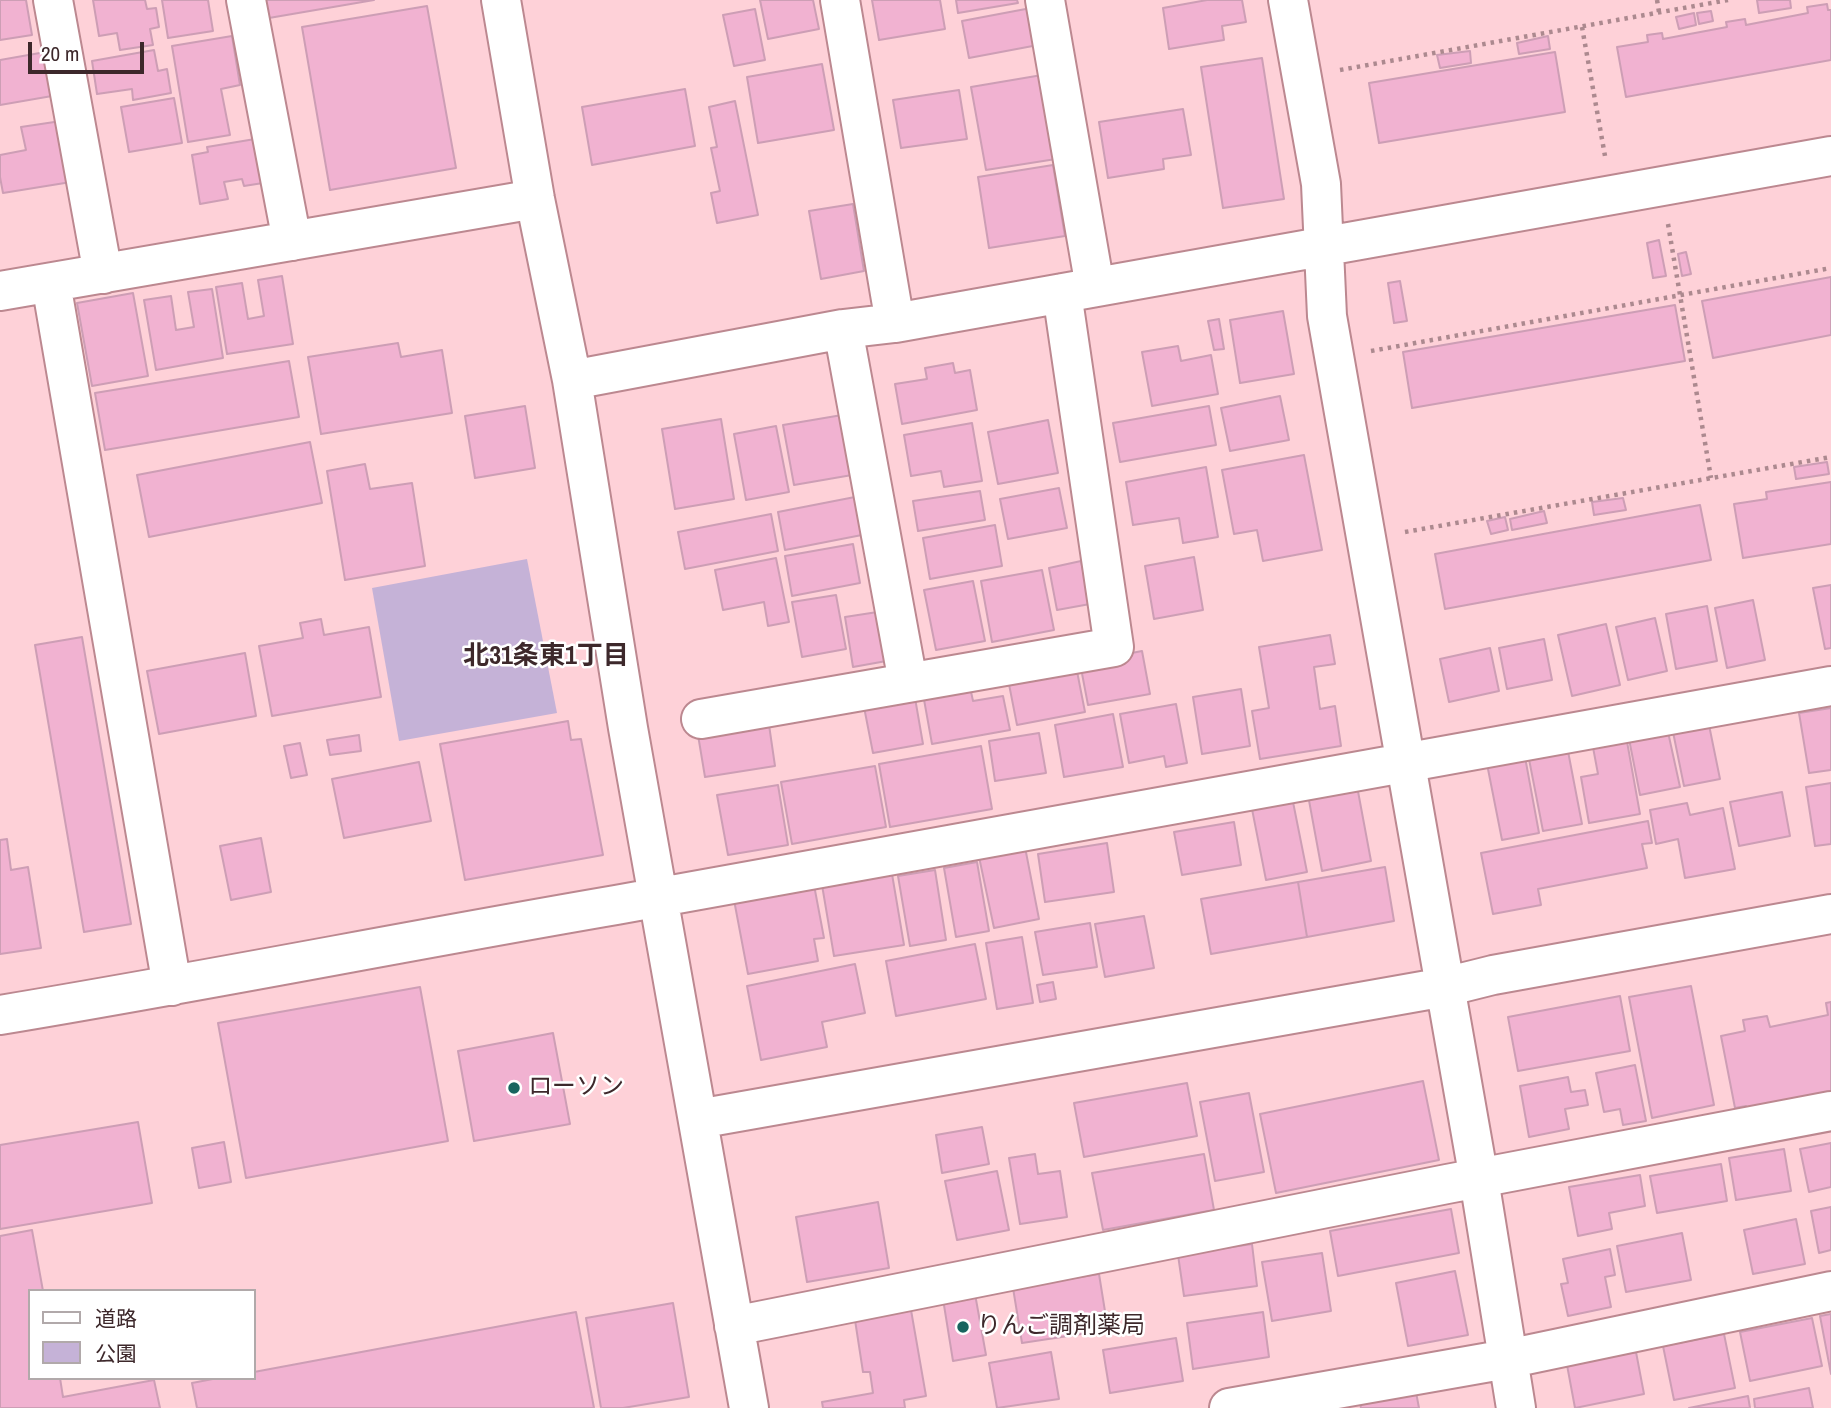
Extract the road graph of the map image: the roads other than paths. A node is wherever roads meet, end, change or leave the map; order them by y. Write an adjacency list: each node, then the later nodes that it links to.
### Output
1 (53, 0): 11 (street)
2 (246, 0): 9 (street)
3 (501, 0): 8 (street)
4 (840, 0): 15 (street)
5 (1045, 0): 13 (street)
6 (1288, 0): 10 (street)
7 (1831, 156): 10 (street)
8 (536, 199): 9 (street); 17 (street)
9 (292, 241): 11 (street)
10 (1323, 247): 13 (street); 21 (street)
11 (103, 274): 12 (street)
12 (51, 283): 14 (street); 24 (street)
13 (1079, 290): 15 (street); 18 (street)
14 (0, 291)
15 (895, 323): 16 (street)
16 (843, 329): 17 (street); 18 (street)
17 (572, 380): 22 (street)
18 (908, 682): 20 (street)
19 (1831, 686): 21 (street)
20 (701, 719)
21 (1406, 765): 22 (street); 25 (street)
22 (657, 898): 24 (street); 28 (street)
23 (1831, 914): 25 (street)
24 (172, 986): 26 (street)
25 (1445, 987): 28 (street); 29 (street)
26 (0, 1015)
27 (1831, 1111): 29 (street)
28 (698, 1119): 31 (street)
29 (1479, 1179): 31 (street); 32 (street)
30 (1831, 1291): 32 (street)
31 (734, 1326): 33 (street)
32 (1507, 1359): 34 (street); 35 (street)
33 (749, 1408)
34 (1229, 1408)
35 (1516, 1408)

